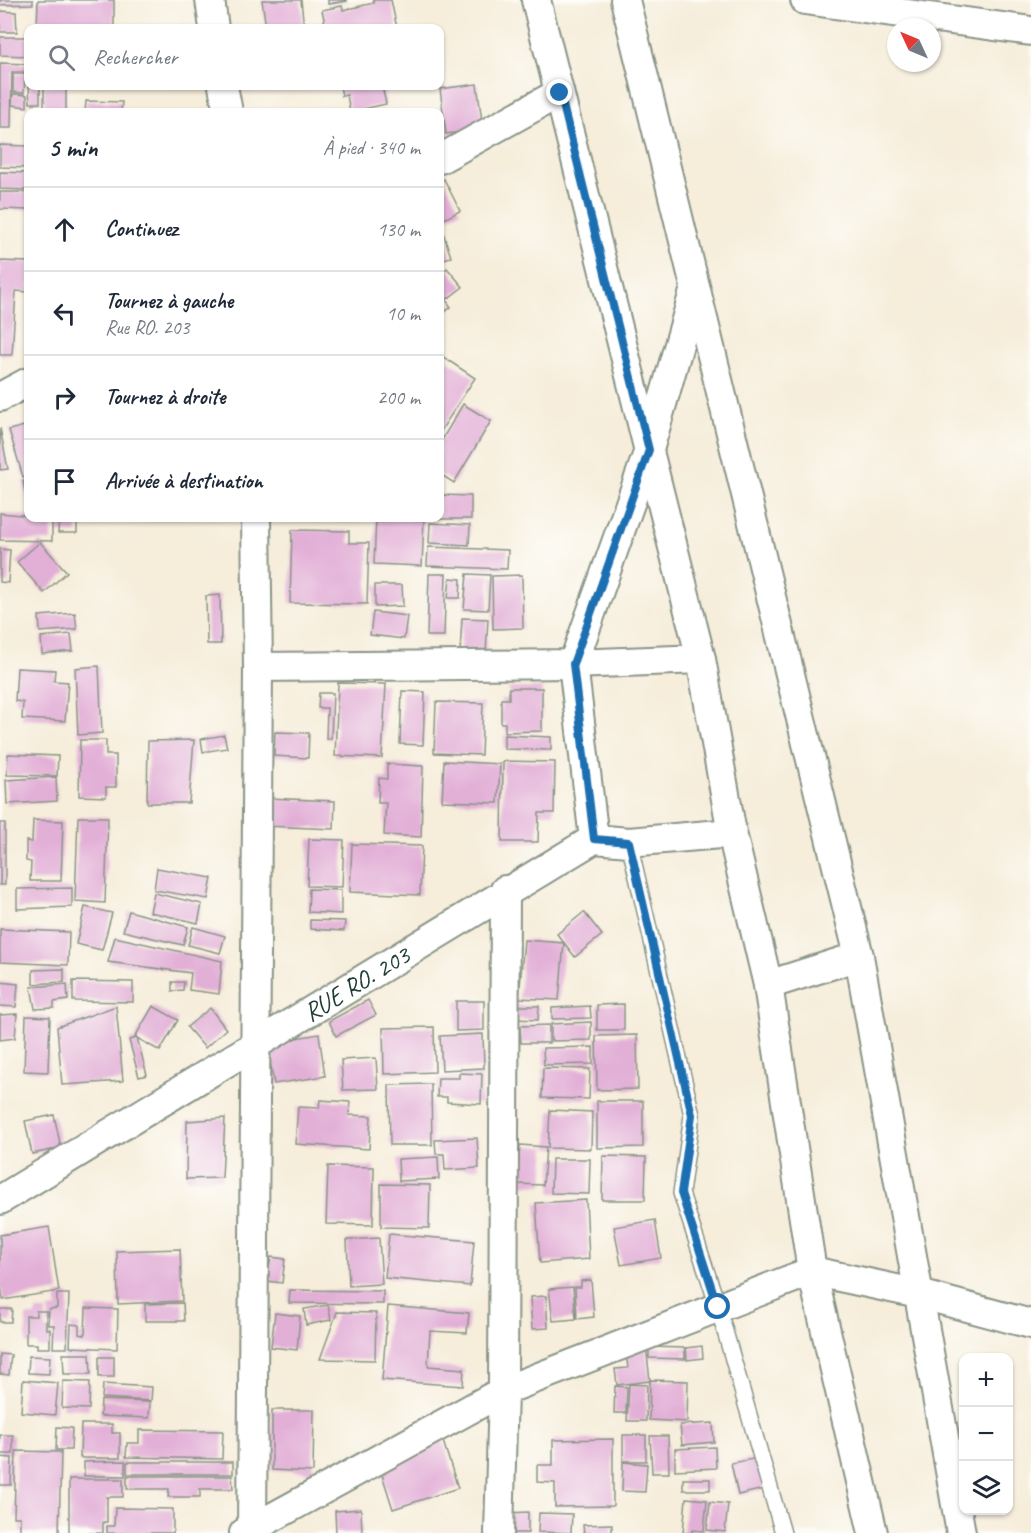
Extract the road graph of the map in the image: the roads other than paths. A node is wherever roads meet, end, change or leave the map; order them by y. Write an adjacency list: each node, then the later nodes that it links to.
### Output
1 (210, 0): 5 (street)
2 (536, 0): 8 (street)
3 (625, 0): 11 (street)
4 (805, 0): 6 (street)
5 (213, 24)
6 (1031, 31)
7 (225, 90): 9 (street)
8 (560, 93): 10 (street); 14 (street)
9 (227, 108)
10 (444, 157)
11 (695, 288): 14 (street); 23 (street)
12 (24, 383): 13 (street)
13 (0, 397)
14 (649, 450): 16 (street); 17 (street)
15 (256, 522): 18 (street)
16 (701, 659): 17 (street); 19 (street)
17 (573, 664): 18 (street); 20 (street)
18 (258, 667): 25 (street)
19 (732, 833): 21 (street); 24 (street)
20 (594, 839): 21 (street); 22 (street, RUE RO. 203)
21 (629, 842): 29 (lane)
22 (505, 890): 25 (street, RUE RO. 203); 31 (street)
23 (859, 956): 24 (street); 28 (street)
24 (768, 984): 27 (street)
25 (255, 1046): 26 (street, RUE RO. 203); 32 (street)
26 (0, 1200)
27 (812, 1271): 28 (street); 29 (street); 35 (street)
28 (919, 1294): 30 (street); 36 (street)
29 (718, 1307): 31 (street); 34 (lane)
30 (1031, 1324)
31 (503, 1391): 32 (street); 33 (street)
32 (249, 1531)
33 (500, 1533)
34 (783, 1533)
35 (873, 1533)
36 (961, 1533)

